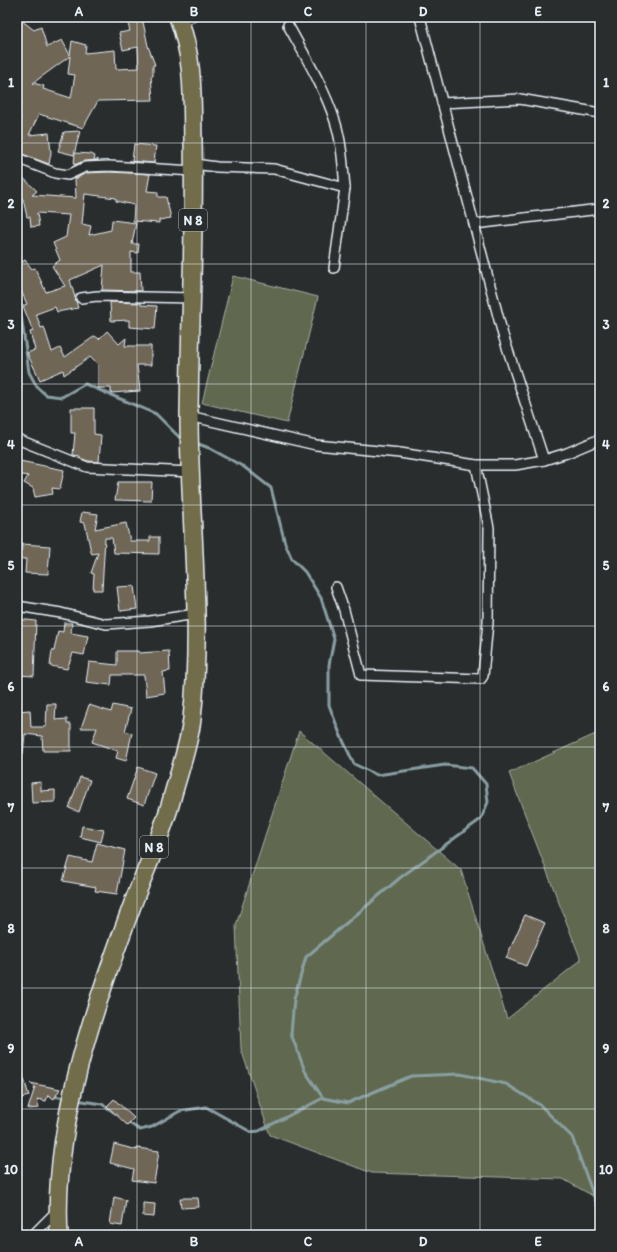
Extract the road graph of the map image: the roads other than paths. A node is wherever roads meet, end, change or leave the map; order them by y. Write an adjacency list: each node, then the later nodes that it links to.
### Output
1 (423, 18): 4 (street)
2 (183, 19): 7 (highway, N 8)
3 (288, 25): 8 (street)
4 (442, 103): 5 (street); 10 (street)
5 (600, 113)
6 (17, 158): 7 (street)
7 (194, 168): 8 (street); 13 (highway, N 8)
8 (345, 188): 11 (street)
9 (600, 209): 10 (street)
10 (475, 224): 17 (street)
11 (334, 268)
12 (81, 298): 13 (street)
13 (192, 298): 14 (highway, N 8)
14 (190, 421): 18 (street); 19 (highway, N 8)
15 (17, 439): 19 (street)
16 (600, 439): 17 (street)
17 (544, 460): 18 (street)
18 (476, 465): 20 (street)
19 (191, 472): 22 (highway, N 8)
20 (336, 587)
21 (17, 606): 22 (street)
22 (196, 614): 23 (highway, N 8)
23 (57, 1211): 24 (street); 25 (highway, N 8)
24 (33, 1235)
25 (59, 1235)

